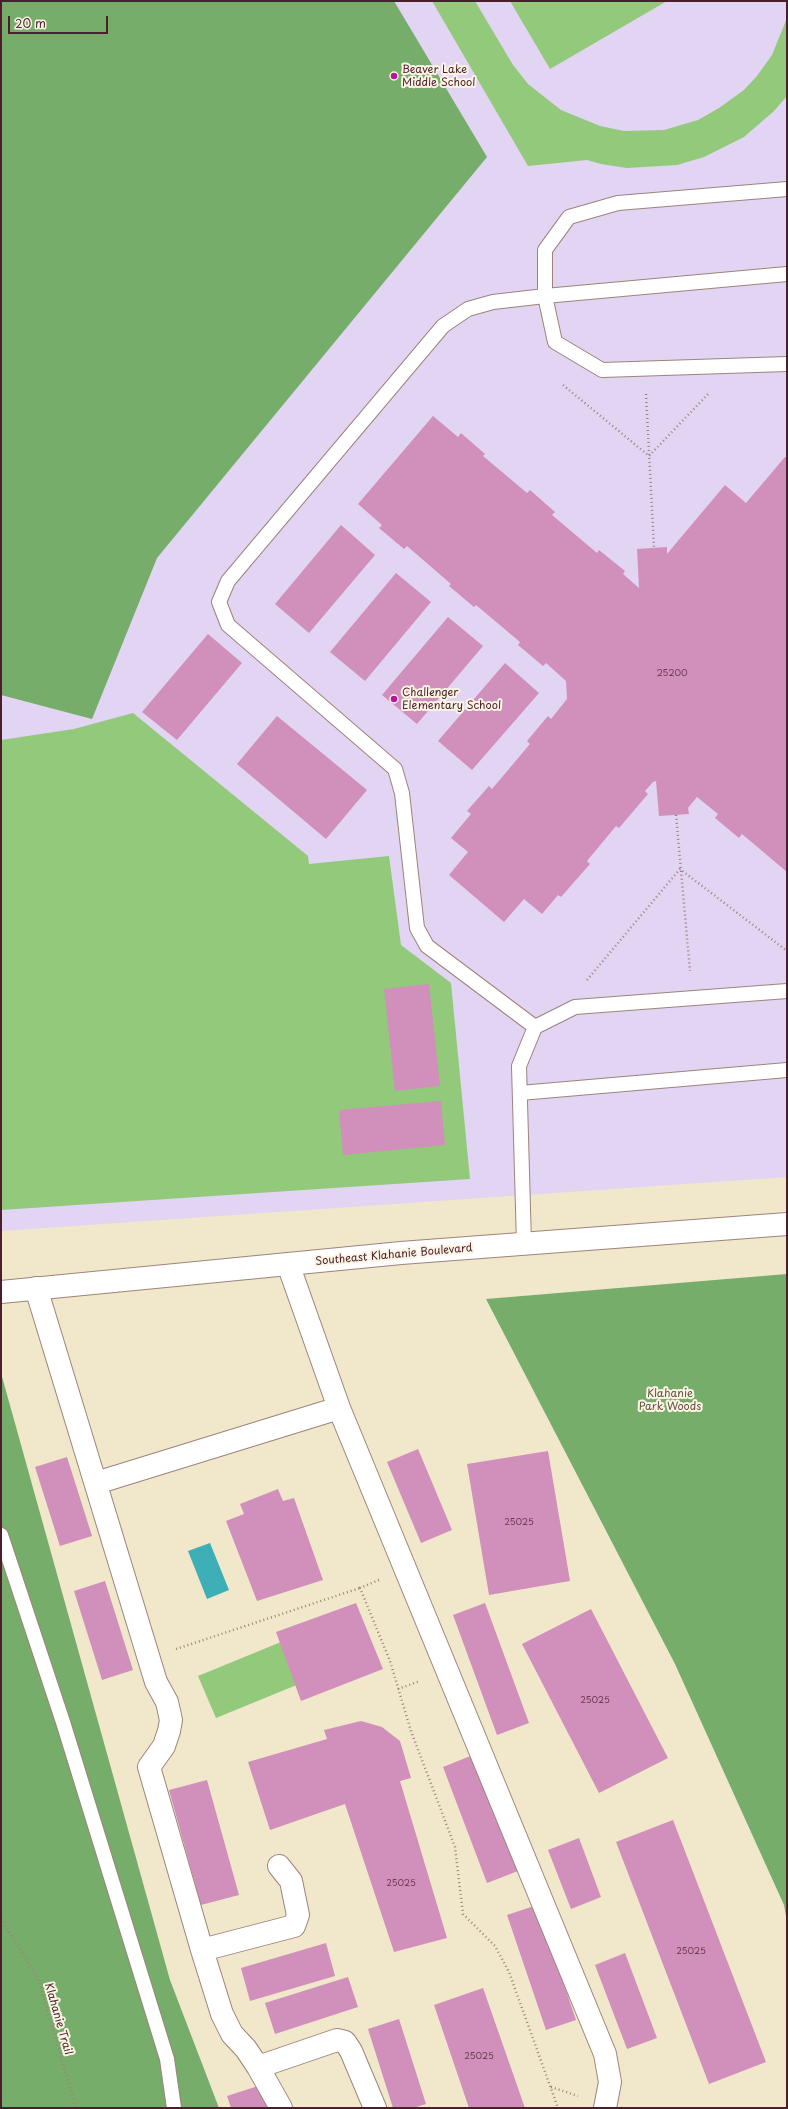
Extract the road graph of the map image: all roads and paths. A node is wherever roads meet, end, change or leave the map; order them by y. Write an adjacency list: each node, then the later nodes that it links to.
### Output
1 (787, 189): 3 (lane)
2 (787, 274): 3 (lane)
3 (545, 296): 4 (lane); 16 (lane)
4 (787, 364)
5 (563, 385): 8 (path)
6 (713, 388): 8 (path)
7 (646, 393): 8 (path)
8 (649, 456): 9 (path)
9 (654, 548)
10 (676, 815): 11 (path)
11 (680, 868): 12 (path); 13 (path); 14 (path)
12 (787, 951)
13 (690, 971)
14 (587, 980)
15 (787, 991): 16 (lane)
16 (535, 1027): 18 (lane)
17 (787, 1070): 18 (lane)
18 (520, 1093): 20 (lane)
19 (787, 1224): 20 (street, Southeast Klahanie Boulevard)
20 (524, 1244): 21 (street, Southeast Klahanie Boulevard)
21 (288, 1264): 22 (street, Southeast Klahanie Boulevard); 24 (street)
22 (36, 1288): 23 (street, Southeast Klahanie Boulevard); 25 (street)
23 (1, 1292)
24 (339, 1408): 25 (street); 27 (street)
25 (96, 1483): 29 (street)
26 (1, 1535): 35 (lane)
27 (405, 1569): 28 (path); 39 (street)
28 (360, 1588): 29 (path); 38 (path)
29 (148, 1658): 32 (street)
30 (279, 1866): 32 (street)
31 (1, 1918): 34 (path, Klahanie Trail)
32 (202, 1950): 33 (street)
33 (258, 2067): 36 (street); 37 (street)
34 (76, 2108)
35 (174, 2108)
36 (280, 2108)
37 (375, 2108)
38 (558, 2108)
39 (605, 2108)

